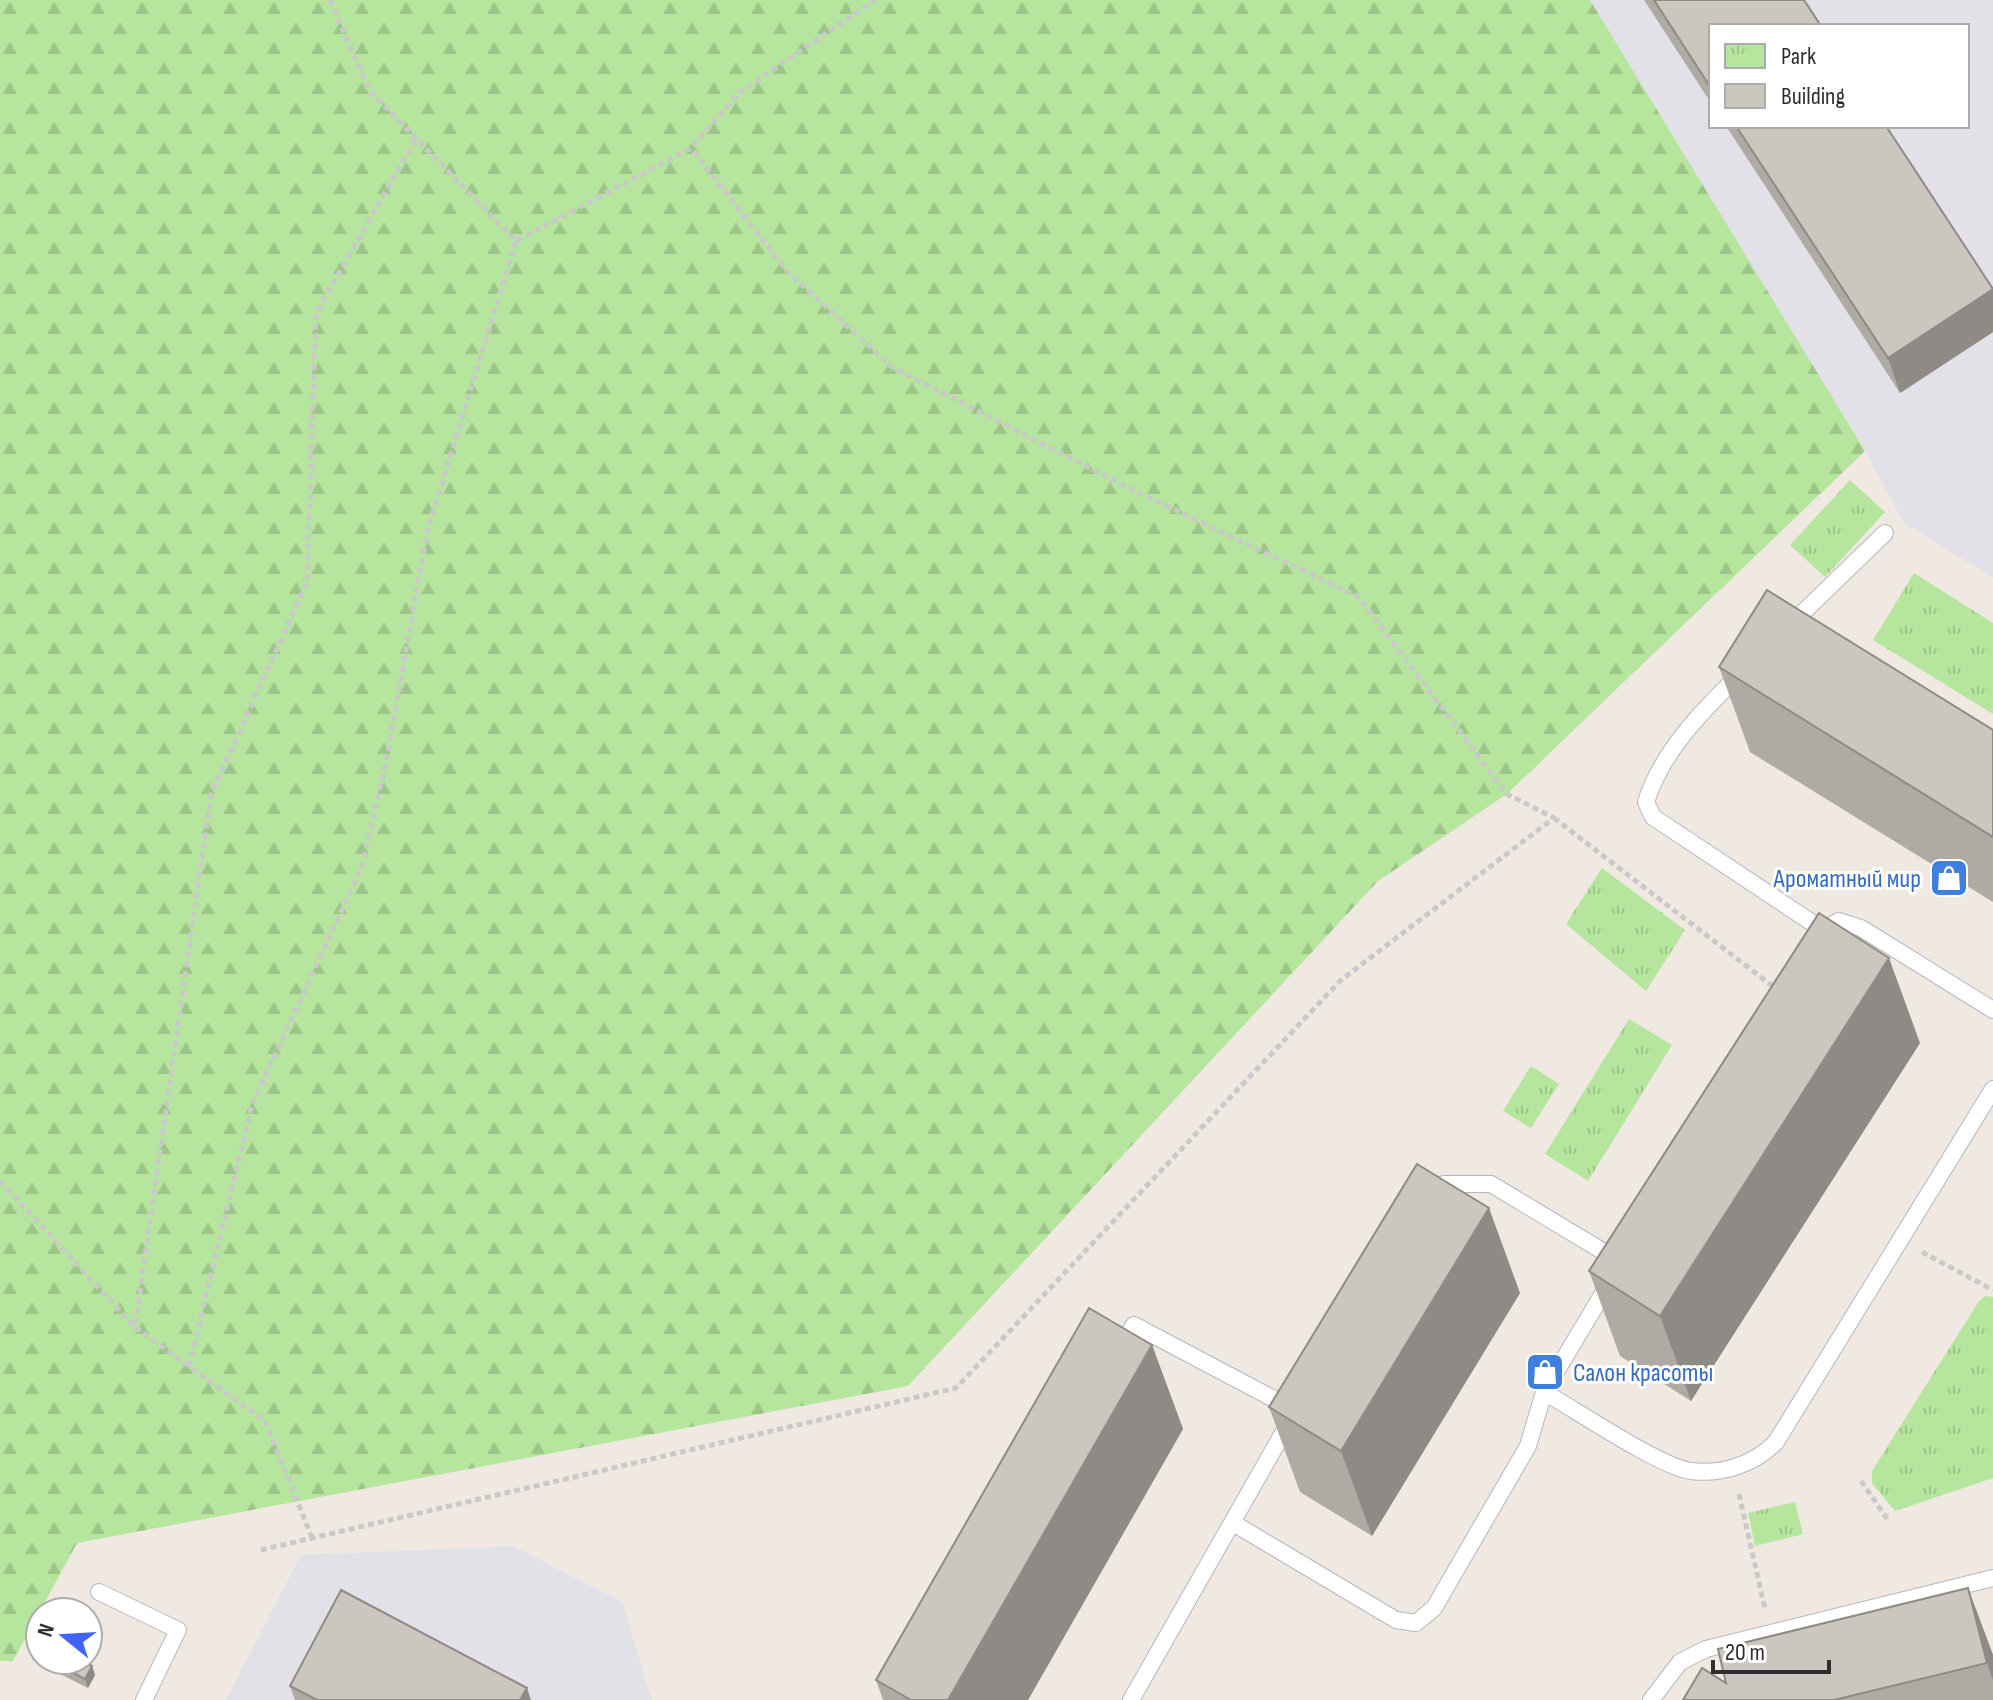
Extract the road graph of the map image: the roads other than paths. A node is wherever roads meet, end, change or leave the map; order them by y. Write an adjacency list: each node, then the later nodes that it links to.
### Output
1 (1885, 533): 2 (lane)
2 (1777, 638)
3 (1754, 661): 4 (lane)
4 (1993, 1010)
5 (1993, 1089): 8 (lane)
6 (1418, 1208): 8 (lane)
7 (1110, 1365): 9 (lane)
8 (1544, 1392): 9 (lane)
9 (1233, 1523): 13 (lane)
10 (1993, 1578): 14 (lane)
11 (99, 1592): 12 (lane)
12 (144, 1700)
13 (1131, 1700)
14 (1651, 1700)

